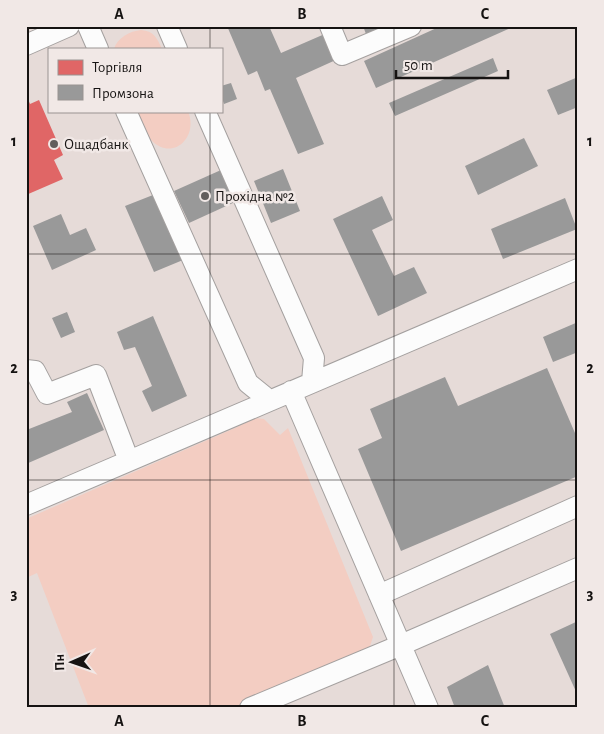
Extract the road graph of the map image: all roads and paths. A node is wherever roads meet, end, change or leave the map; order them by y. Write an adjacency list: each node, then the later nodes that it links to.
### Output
1 (70, 26): 6 (street)
2 (88, 26): 7 (street)
3 (167, 26): 8 (street)
4 (330, 26): 5 (street)
5 (411, 26)
6 (26, 45)
7 (98, 48)
8 (177, 48)
9 (126, 112): 15 (street)
10 (204, 112): 13 (street)
11 (578, 269): 13 (street)
12 (26, 370): 16 (street)
13 (312, 382): 14 (street)
14 (291, 391): 15 (street); 20 (street)
15 (269, 400): 16 (street)
16 (129, 461): 17 (street)
17 (26, 505)
18 (578, 506): 20 (street)
19 (578, 568): 21 (street)
20 (379, 595): 21 (street)
21 (401, 646): 22 (street); 23 (street)
22 (250, 708)
23 (428, 708)

